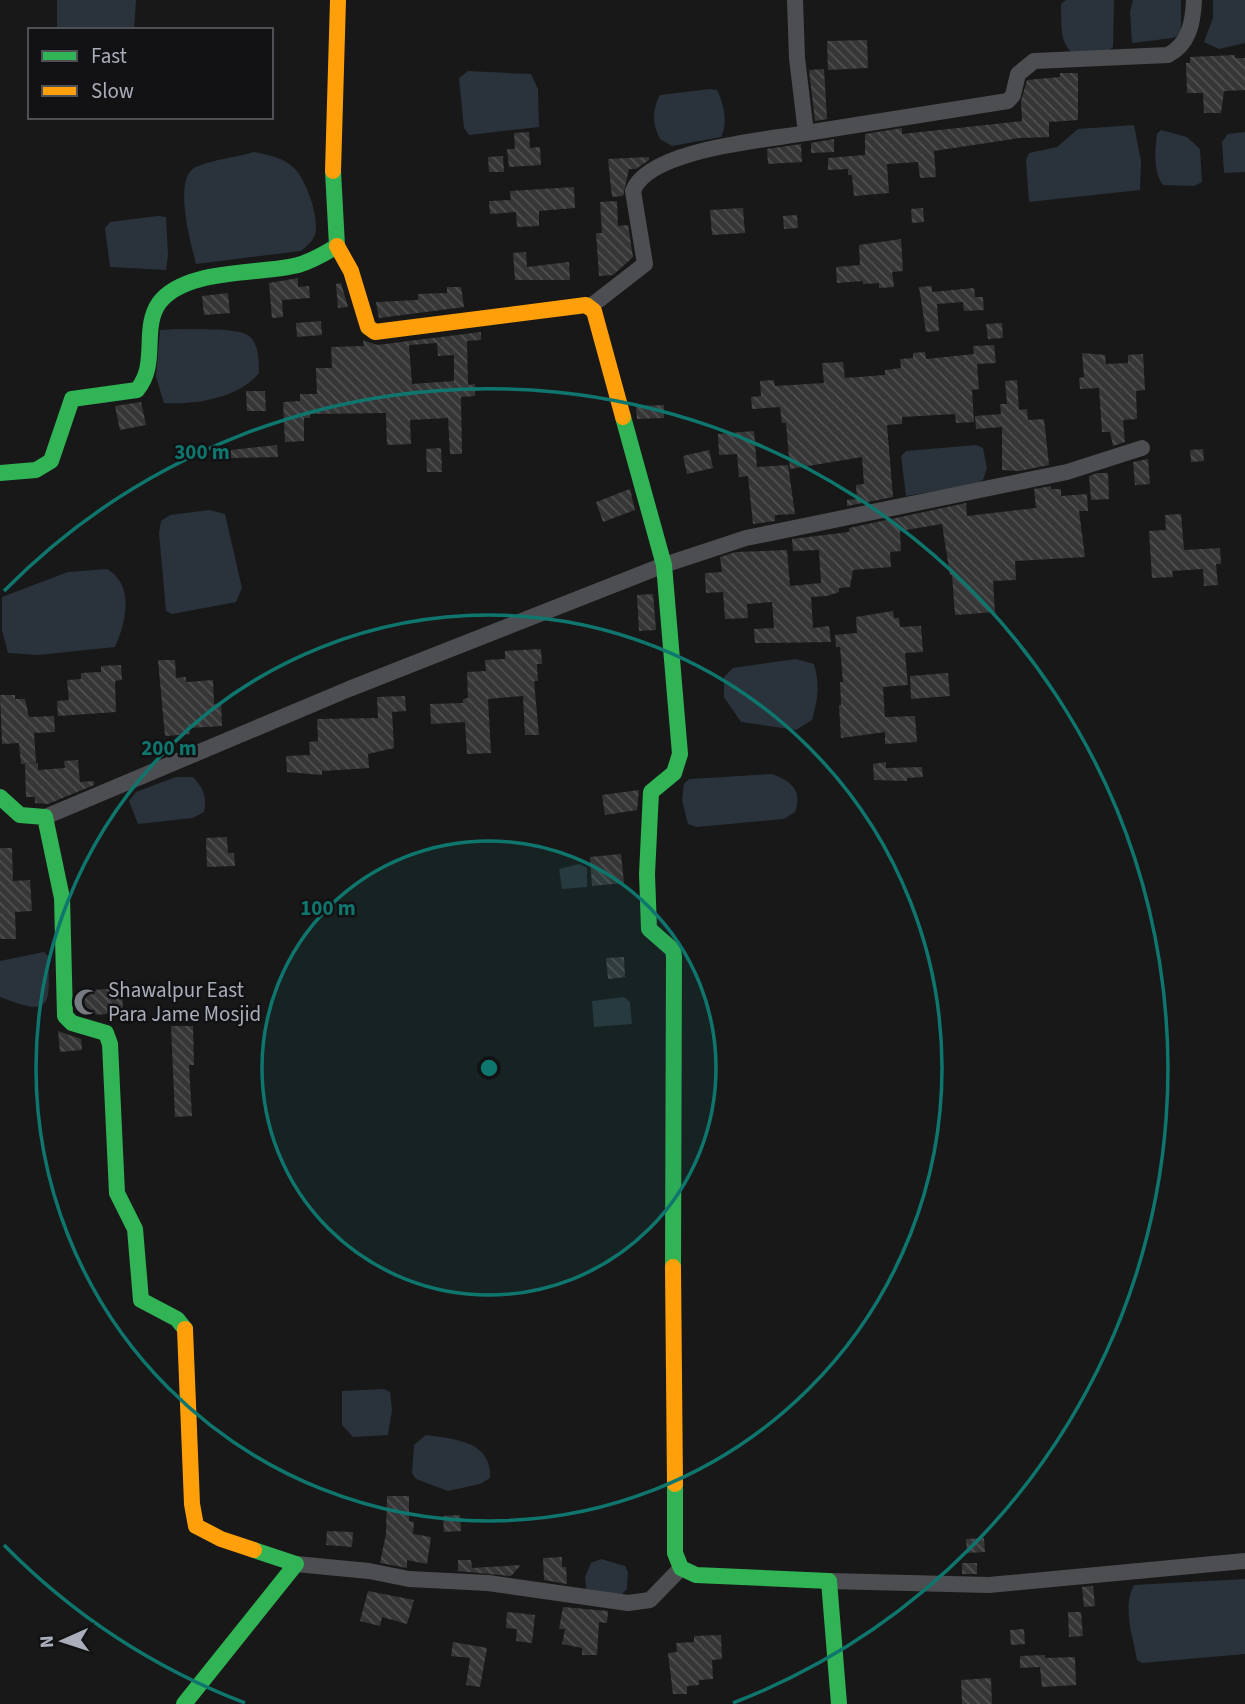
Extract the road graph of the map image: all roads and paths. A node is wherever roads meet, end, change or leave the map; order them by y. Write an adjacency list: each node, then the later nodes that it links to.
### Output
1 (338, 0): 5 (street)
2 (795, 0): 4 (street)
3 (1194, 0): 4 (street)
4 (806, 133): 6 (street)
5 (337, 246): 6 (street); 8 (street)
6 (591, 306): 9 (street)
7 (1142, 448): 9 (street)
8 (0, 473)
9 (664, 565): 11 (street); 14 (street)
10 (0, 797): 11 (street)
11 (45, 817): 13 (street)
12 (1245, 1562): 15 (street)
13 (296, 1564): 14 (street); 16 (street)
14 (681, 1568): 15 (street)
15 (830, 1581): 17 (street)
16 (184, 1704)
17 (839, 1704)

